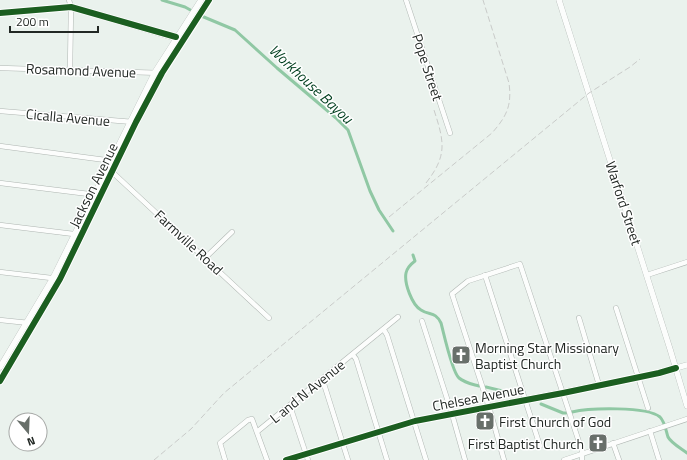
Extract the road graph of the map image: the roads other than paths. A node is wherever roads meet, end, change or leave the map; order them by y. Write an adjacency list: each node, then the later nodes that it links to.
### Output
1 (69, 0): 6 (street)
2 (201, 0): 7 (main road, Jackson Avenue)
3 (209, 0): 7 (main road, Jackson Avenue)
4 (406, 0): 17 (street, Pope Street)
5 (559, 0): 32 (main road, Warford Street)
6 (71, 7): 8 (main road); 9 (main road); 11 (street)
7 (199, 9): 9 (main road, Jackson Avenue); 9 (main road, Jackson Avenue)
8 (0, 13)
9 (179, 39): 12 (main road, Jackson Avenue); 13 (main road, Jackson Avenue)
10 (0, 68): 11 (street, Rosamond Avenue)
11 (70, 70): 12 (street, Rosamond Avenue)
12 (155, 72): 13 (street, Rosamond Avenue); 15 (main road, Jackson Avenue)
13 (162, 73): 16 (main road, Jackson Avenue)
14 (0, 111): 15 (street, Cicalla Avenue)
15 (130, 121): 16 (street, Cicalla Avenue); 19 (main road, Jackson Avenue)
16 (136, 122): 20 (main road, Jackson Avenue)
17 (450, 133)
18 (0, 146): 19 (street)
19 (111, 160): 20 (street); 21 (main road, Jackson Avenue)
20 (117, 163): 21 (main road, Jackson Avenue)
21 (110, 170): 23 (main road, Jackson Avenue); 28 (street, Farmville Road)
22 (0, 183): 23 (street)
23 (98, 195): 26 (main road, Jackson Avenue); 27 (main road, Jackson Avenue)
24 (0, 225): 26 (street)
25 (232, 232): 28 (street)
26 (75, 235): 27 (street); 33 (main road, Jackson Avenue)
27 (82, 235): 34 (main road, Jackson Avenue)
28 (206, 258): 37 (street, Farmville Road)
29 (687, 262): 32 (street)
30 (0, 272): 33 (street)
31 (485, 275): 53 (street); 54 (street); 57 (street)
32 (647, 275): 48 (main road, Warford Street)
33 (53, 278): 34 (street); 41 (main road, Jackson Avenue)
34 (60, 279): 42 (main road, Jackson Avenue)
35 (616, 308): 49 (street)
36 (398, 317): 43 (street, L and N Avenue)
37 (269, 318)
38 (579, 318): 52 (street)
39 (0, 320): 41 (street)
40 (422, 321): 59 (street)
41 (26, 323): 42 (street); 46 (main road, Jackson Avenue)
42 (33, 323): 47 (main road, Jackson Avenue)
43 (384, 330): 44 (street, L and N Avenue); 61 (street)
44 (353, 355): 50 (street, L and N Avenue); 63 (street)
45 (687, 365): 48 (main road, Chelsea Avenue)
46 (0, 367): 47 (street)
47 (8, 367): 51 (main road, Jackson Avenue)
48 (676, 368): 49 (main road, Chelsea Avenue); 56 (main road, Warford Street)
49 (638, 377): 52 (main road, Chelsea Avenue); 58 (street)
50 (321, 380): 55 (street, L and N Avenue); 65 (street)
51 (0, 381)
52 (599, 385): 53 (main road, Chelsea Avenue)
53 (563, 393): 54 (main road, Chelsea Avenue); 68 (street)
54 (526, 400): 57 (main road, Chelsea Avenue); 67 (street)
55 (290, 406): 62 (street, L and N Avenue); 69 (street)
56 (687, 406)
57 (489, 407): 59 (main road, Chelsea Avenue); 77 (street)
58 (648, 408)
59 (452, 414): 61 (main road, Chelsea Avenue); 76 (street)
60 (687, 419): 64 (street)
61 (415, 421): 63 (main road, Chelsea Avenue); 75 (street)
62 (258, 431): 70 (street, L and N Avenue); 71 (street)
63 (378, 432): 65 (main road, Chelsea Avenue); 74 (street)
64 (650, 432): 66 (street); 81 (street)
65 (343, 443): 69 (main road, Chelsea Avenue); 73 (street)
66 (614, 443): 68 (street); 80 (street)
67 (540, 446)
68 (581, 454): 78 (street); 79 (street)
69 (307, 457): 72 (main road, Chelsea Avenue)
70 (225, 460)
71 (267, 460)
72 (286, 460)
73 (348, 460)
74 (387, 460)
75 (426, 460)
76 (465, 460)
77 (504, 460)
78 (564, 460)
79 (582, 460)
80 (619, 460)
81 (659, 460)

